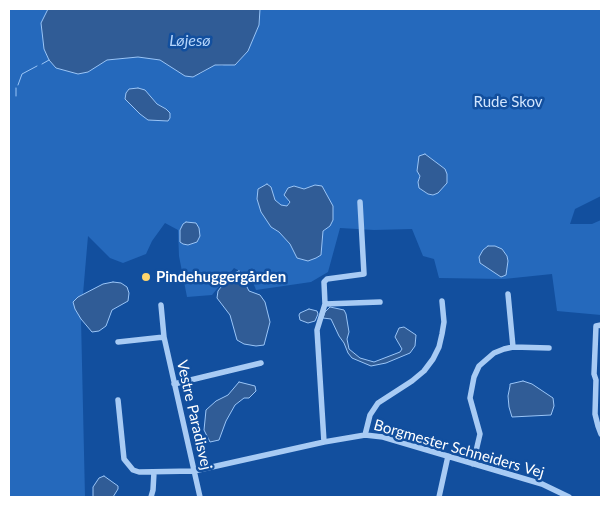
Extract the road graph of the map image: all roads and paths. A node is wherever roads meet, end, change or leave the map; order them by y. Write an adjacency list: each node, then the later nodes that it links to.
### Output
1 (360, 202): 5 (street)
2 (508, 294): 10 (street)
3 (442, 301): 16 (street)
4 (380, 302): 5 (street)
5 (325, 304): 17 (street)
6 (161, 305): 8 (street, Vestre Paradisvej)
7 (601, 324): 15 (street)
8 (164, 338): 9 (street); 13 (street, Vestre Paradisvej)
9 (118, 342)
10 (513, 347): 11 (street); 19 (street)
11 (548, 348)
12 (261, 363): 13 (street)
13 (174, 384): 20 (street, Vestre Paradisvej)
14 (118, 400): 21 (street, Borgmester Schneiders Vej)
15 (601, 434)
16 (365, 435): 17 (street, Borgmester Schneiders Vej); 18 (street, Borgmester Schneiders Vej)
17 (324, 442): 20 (street, Borgmester Schneiders Vej)
18 (448, 456): 19 (street, Borgmester Schneiders Vej); 24 (street)
19 (473, 464): 25 (street, Borgmester Schneiders Vej)
20 (194, 471): 21 (street, Borgmester Schneiders Vej); 23 (street, Vestre Paradisvej)
21 (154, 472): 22 (street)
22 (151, 497)
23 (200, 497)
24 (440, 497)
25 (569, 497)

